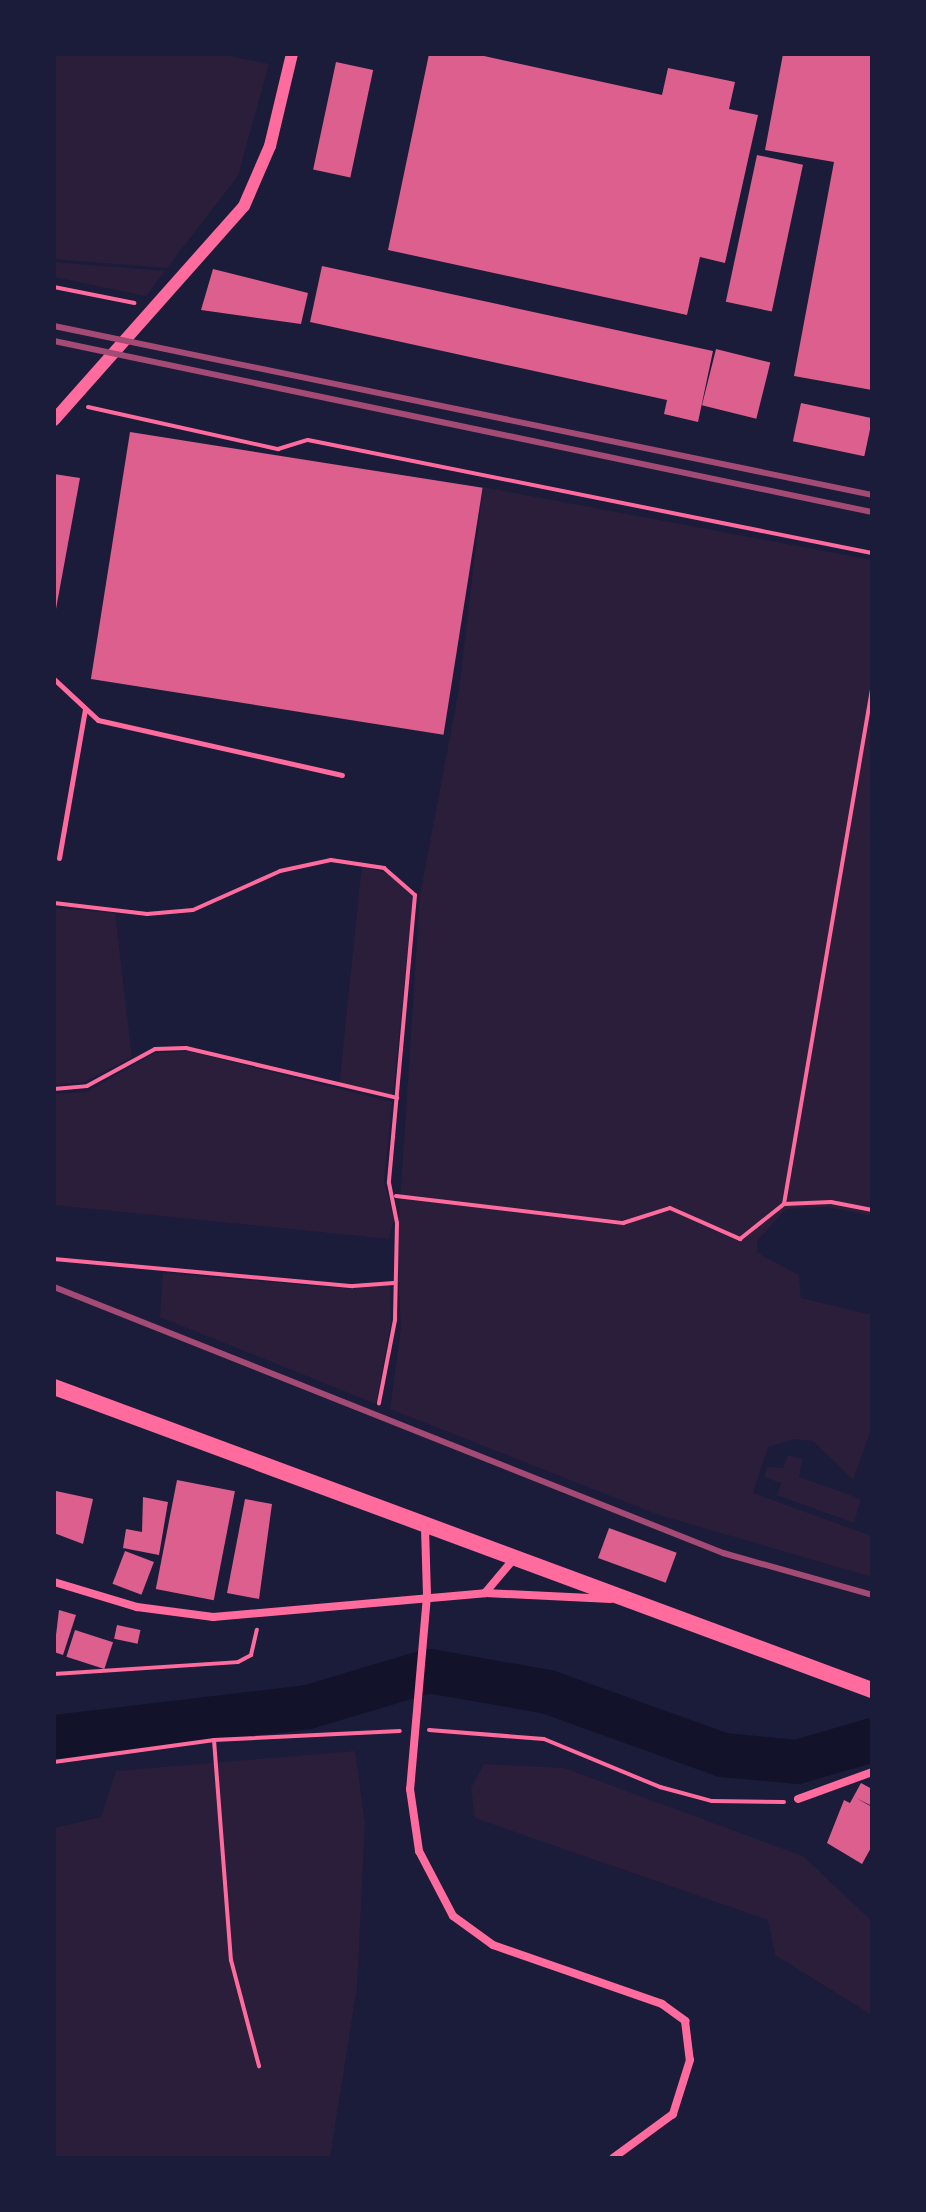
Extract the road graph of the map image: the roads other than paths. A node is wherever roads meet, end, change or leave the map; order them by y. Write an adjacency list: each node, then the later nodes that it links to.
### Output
1 (292, 54): 2 (street)
2 (54, 420)
3 (54, 679): 4 (lane)
4 (85, 708): 5 (lane); 6 (lane)
5 (342, 775)
6 (59, 858)
7 (54, 1387): 8 (highway)
8 (425, 1528): 9 (highway); 12 (street)
9 (512, 1561): 11 (street); 13 (highway)
10 (54, 1582): 12 (street)
11 (485, 1593): 12 (street); 13 (street)
12 (427, 1596): 17 (street)
13 (611, 1599): 14 (highway)
14 (872, 1690)
15 (872, 1772): 16 (street)
16 (798, 1799)
17 (613, 2158)

